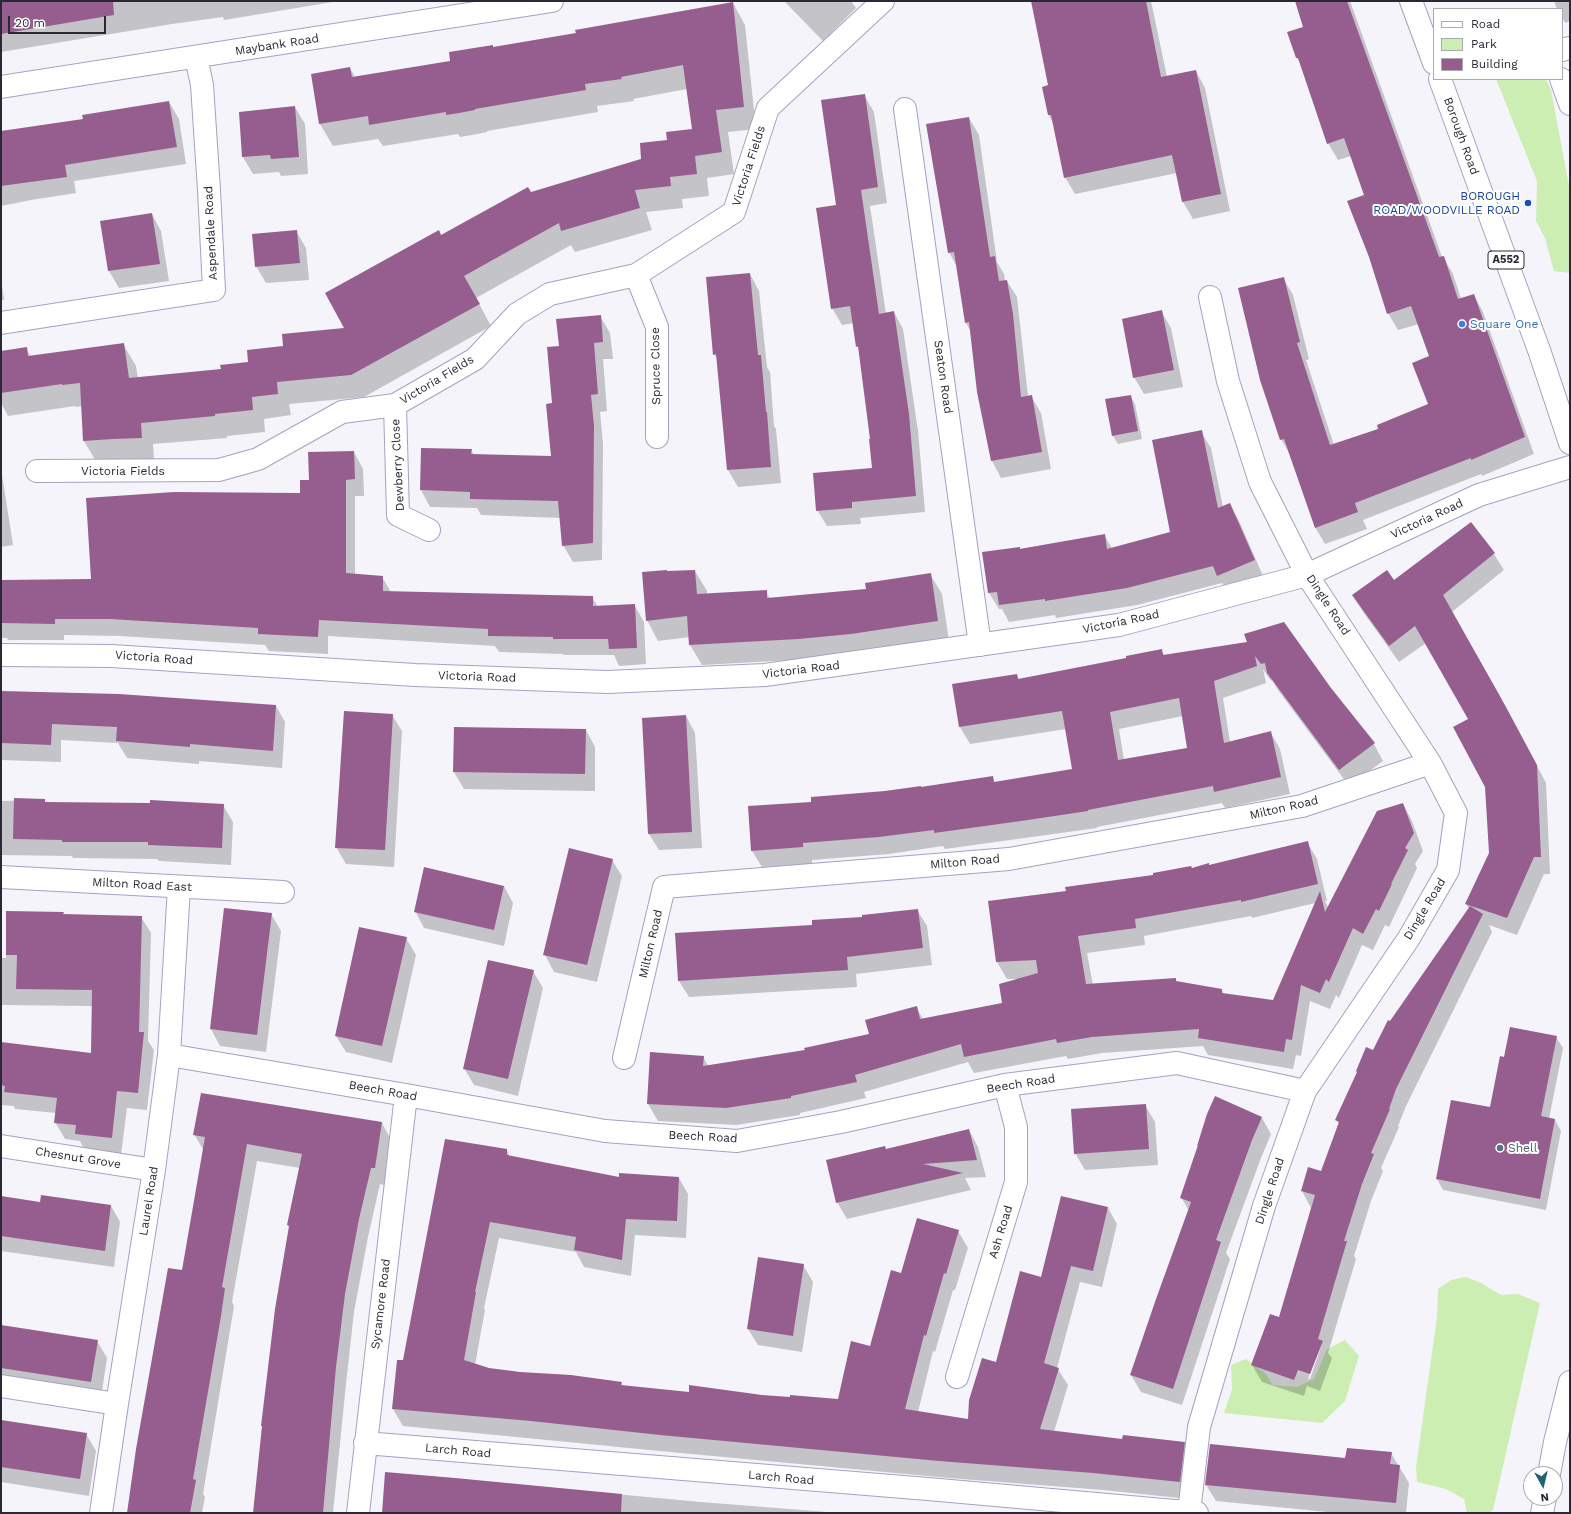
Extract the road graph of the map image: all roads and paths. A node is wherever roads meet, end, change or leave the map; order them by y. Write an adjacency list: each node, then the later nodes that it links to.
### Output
1 (552, 1): 4 (main road, Maybank Road)
2 (883, 1): 11 (main road, Victoria Fields)
3 (1411, 1): 5 (main road)
4 (196, 57): 8 (main road, Maybank Road); 13 (main road, Aspendale Road)
5 (1433, 60)
6 (1440, 80): 16 (main road, Borough Road / A552)
7 (1561, 80): 9 (main road)
8 (1, 87)
9 (1570, 104)
10 (905, 108): 21 (main road, Seaton Road)
11 (636, 275): 14 (main road, Victoria Fields); 15 (main road, Spruce Close)
12 (1210, 297): 20 (main road, Dingle Road)
13 (1, 323)
14 (395, 405): 18 (main road, Victoria Fields); 19 (main road, Dewberry Close)
15 (657, 437)
16 (1570, 443)
17 (1570, 467): 20 (main road, Victoria Road)
18 (37, 471)
19 (429, 530)
20 (1307, 575): 21 (main road, Victoria Road); 23 (main road, Dingle Road)
21 (980, 645): 22 (main road, Victoria Road)
22 (1, 656)
23 (1430, 763): 28 (main road, Milton Road); 30 (main road, Dingle Road)
24 (1, 877): 25 (main road, Milton Road East)
25 (179, 887): 26 (main road, Milton Road East); 27 (main road, Laurel Road)
26 (283, 892)
27 (169, 1055): 31 (main road, Beech Road); 33 (main road, Laurel Road)
28 (624, 1058)
29 (1005, 1085): 30 (main road, Beech Road); 31 (main road, Beech Road); 34 (main road, Ash Road)
30 (1305, 1091): 42 (main road, Dingle Road)
31 (406, 1095): 38 (main road, Sycamore Road)
32 (1, 1146): 33 (main road, Chesnut Grove)
33 (154, 1170): 37 (main road, Laurel Road)
34 (957, 1376)
35 (1570, 1382): 39 (main road)
36 (1, 1386): 37 (main road)
37 (116, 1404): 40 (main road, Laurel Road)
38 (365, 1443): 41 (main road, Sycamore Road); 42 (main road, Larch Road)
39 (1550, 1466)
40 (101, 1513)
41 (358, 1513)
42 (1193, 1513)

